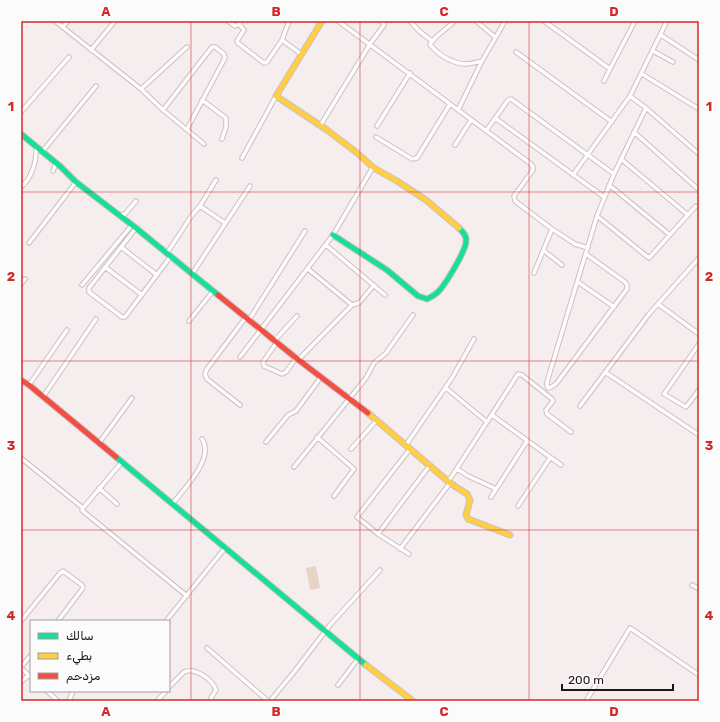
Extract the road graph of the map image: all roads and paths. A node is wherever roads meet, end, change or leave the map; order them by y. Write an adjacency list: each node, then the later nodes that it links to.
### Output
1 (55, 21): 17 (street)
2 (68, 21): 17 (street)
3 (115, 21): 24 (street)
4 (228, 21): 16 (street)
5 (289, 21): 20 (street)
6 (322, 21): 27 (street)
7 (338, 21): 22 (street)
8 (381, 21): 22 (street)
9 (410, 21): 21 (street)
10 (455, 21): 21 (street)
11 (476, 21): 19 (street)
12 (505, 21): 19 (street)
13 (544, 21): 32 (street)
14 (635, 21): 32 (street)
15 (667, 21): 18 (street)
16 (240, 23): 20 (street)
17 (63, 27): 24 (street)
18 (661, 35): 25 (street); 29 (street)
19 (495, 37): 30 (street)
20 (282, 40): 27 (street)
21 (432, 41): 30 (street)
22 (370, 44): 33 (street); 50 (street)
23 (187, 47): 37 (street)
24 (91, 50): 37 (street)
25 (653, 51): 31 (street); 34 (street)
26 (516, 52): 49 (street)
27 (301, 54): 38 (street)
28 (69, 57): 46 (street)
29 (699, 60)
30 (482, 61): 45 (street)
31 (673, 62)
32 (610, 69): 35 (street)
33 (410, 73): 41 (street); 51 (street)
34 (642, 74): 39 (street); 43 (street)
35 (604, 81)
36 (96, 86): 61 (street)
37 (141, 89): 44 (street)
38 (276, 96): 50 (street); 64 (street)
39 (630, 96): 42 (street); 49 (street)
40 (202, 100): 44 (street); 52 (street); 57 (street)
41 (450, 104): 45 (street); 56 (street)
42 (646, 108): 54 (street); 62 (street)
43 (699, 109)
44 (163, 110): 52 (street)
45 (458, 110): 48 (street)
46 (21, 112)
47 (495, 118): 53 (street); 63 (street); 70 (street)
48 (471, 120): 53 (street); 59 (street)
49 (612, 122): 63 (street)
50 (320, 126): 67 (street)
51 (377, 126)
52 (187, 129): 58 (street)
53 (486, 130): 86 (street)
54 (634, 132): 65 (street); 76 (street)
55 (21, 134): 60 (street)
56 (376, 137)
57 (222, 139)
58 (204, 144)
59 (455, 145)
60 (36, 146): 61 (street); 75 (street)
61 (42, 152): 66 (street)
62 (699, 154)
63 (588, 156): 69 (street); 70 (street)
64 (242, 158)
65 (621, 159): 69 (street); 82 (street)
66 (56, 163): 68 (street); 72 (street)
67 (373, 167): 88 (street); 88 (street)
68 (53, 171)
69 (614, 174): 73 (street)
70 (573, 175): 77 (street)
71 (216, 180): 79 (street)
72 (76, 182): 81 (street); 90 (street)
73 (609, 185): 77 (street); 89 (street)
74 (250, 186): 84 (street)
75 (21, 187)
76 (699, 190)
77 (604, 197): 83 (street)
78 (136, 201): 81 (street)
79 (200, 206): 84 (street); 96 (street)
80 (696, 206): 82 (street)
81 (121, 215): 85 (street)
82 (688, 215): 89 (street)
83 (597, 216): 89 (street); 93 (street)
84 (225, 223): 102 (street)
85 (134, 226): 92 (street); 96 (street); 107 (street)
86 (552, 229): 93 (street); 94 (street)
87 (305, 231): 117 (street)
88 (333, 235): 91 (street)
89 (670, 235)
90 (29, 243)
91 (326, 245): 100 (street); 108 (street)
92 (121, 247): 99 (street); 103 (street)
93 (588, 248): 95 (street)
94 (543, 250): 98 (street); 101 (street)
95 (586, 254): 105 (street); 114 (street)
96 (169, 255): 102 (street); 103 (street)
97 (699, 258): 112 (street)
98 (562, 265)
99 (105, 267): 110 (street); 110 (street)
100 (308, 269): 113 (street); 120 (street)
101 (534, 272)
102 (192, 274): 109 (street)
103 (157, 275): 110 (street)
104 (25, 279): 106 (street)
105 (578, 282): 114 (street); 114 (street)
106 (21, 284)
107 (82, 285)
108 (374, 285): 111 (street); 113 (street)
109 (213, 291): 117 (street); 119 (street)
110 (142, 295)
111 (385, 295)
112 (658, 304): 122 (street); 128 (street)
113 (352, 305): 127 (street)
114 (614, 307)
115 (413, 315): 136 (street)
116 (297, 316): 124 (street)
117 (248, 318): 120 (street); 137 (street)
118 (96, 319): 134 (street)
119 (189, 321)
120 (262, 329): 124 (street); 126 (street)
121 (67, 330): 131 (street)
122 (699, 334)
123 (474, 339): 132 (street)
124 (276, 341): 127 (street); 127 (street)
125 (699, 344): 133 (street)
126 (240, 357)
127 (297, 359): 129 (street)
128 (605, 372): 138 (street); 143 (street)
129 (321, 377): 136 (street); 147 (street)
130 (21, 380): 131 (street)
131 (29, 384): 134 (street)
132 (446, 388): 141 (street); 149 (street)
133 (699, 390)
134 (43, 396): 148 (street)
135 (132, 398): 148 (street)
136 (349, 399): 140 (street); 144 (street)
137 (240, 405)
138 (580, 406)
139 (492, 415): 141 (street); 142 (street); 146 (street)
140 (377, 420): 149 (street); 150 (street)
141 (487, 422): 157 (street)
142 (571, 432)
143 (699, 435)
144 (317, 437): 156 (street); 161 (street)
145 (202, 439): 163 (street)
146 (527, 441): 152 (street); 162 (street)
147 (266, 442)
148 (99, 443): 153 (street)
149 (408, 447): 155 (street); 167 (street)
150 (351, 449)
151 (21, 458): 166 (street)
152 (550, 458): 154 (street); 165 (street)
153 (122, 462): 159 (street); 163 (street)
154 (561, 465)
155 (430, 466): 158 (street); 167 (street)
156 (294, 468)
157 (457, 469): 158 (street); 160 (street)
158 (449, 482): 168 (street); 170 (street)
159 (100, 488): 164 (street); 166 (street)
160 (494, 488)
161 (334, 496)
162 (491, 497)
163 (173, 503): 169 (street)
164 (117, 504)
165 (518, 506)
166 (83, 508): 175 (street)
167 (378, 534): 170 (street)
168 (510, 535)
169 (225, 548): 175 (street); 179 (street)
170 (400, 549): 171 (street)
171 (409, 554)
172 (380, 570): 179 (street)
173 (692, 585): 174 (street)
174 (699, 589)
175 (187, 596): 177 (street)
176 (59, 620): 178 (street)
177 (167, 620)
178 (21, 621)
179 (327, 632): 182 (street); 195 (street)
180 (207, 648): 195 (street)
181 (30, 655): 183 (street)
182 (358, 659): 187 (street); 191 (street)
183 (21, 668): 185 (street)
184 (699, 675): 196 (street)
185 (30, 676): 186 (street)
186 (21, 682)
187 (338, 685)
188 (170, 686): 194 (street)
189 (47, 692): 192 (street)
190 (165, 692): 193 (street)
191 (409, 700)
192 (58, 701)
193 (157, 701)
194 (211, 701)
195 (269, 701)
196 (586, 701)

